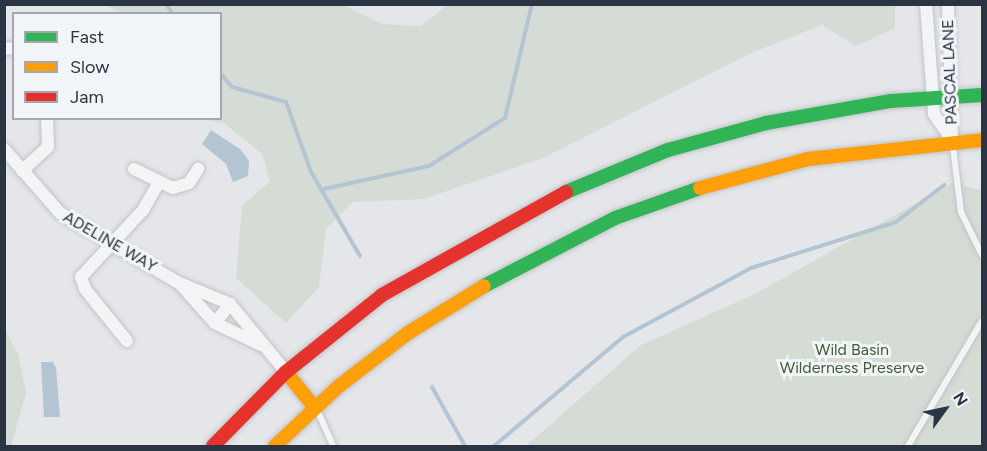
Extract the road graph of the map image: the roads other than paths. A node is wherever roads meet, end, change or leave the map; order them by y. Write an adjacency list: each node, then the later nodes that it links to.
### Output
1 (926, 4): 5 (street, PASCAL LANE)
2 (950, 4): 4 (street, PASCAL LANE)
3 (982, 95): 4 (highway)
4 (953, 96): 5 (highway); 7 (street, PASCAL LANE)
5 (932, 97): 7 (street, PASCAL LANE); 22 (highway)
6 (47, 120): 12 (street)
7 (952, 140): 8 (highway); 15 (lane); 23 (highway)
8 (982, 140)
9 (4, 149): 12 (street, ADELINE WAY)
10 (134, 169): 13 (street)
11 (198, 169): 13 (street)
12 (22, 171): 14 (street, ADELINE WAY)
13 (159, 182): 14 (street)
14 (111, 243): 16 (street, ADELINE WAY); 20 (street)
15 (982, 255)
16 (177, 282): 17 (street, ADELINE WAY); 19 (street, ADELINE WAY)
17 (230, 304): 19 (street); 21 (street, ADELINE WAY)
18 (982, 321): 27 (lane)
19 (215, 323): 21 (street, ADELINE WAY)
20 (127, 341)
21 (264, 347): 22 (street, ADELINE WAY)
22 (286, 372): 23 (highway); 24 (highway)
23 (315, 408): 25 (highway); 26 (lane)
24 (213, 447)
25 (275, 447)
26 (333, 447)
27 (908, 447)

